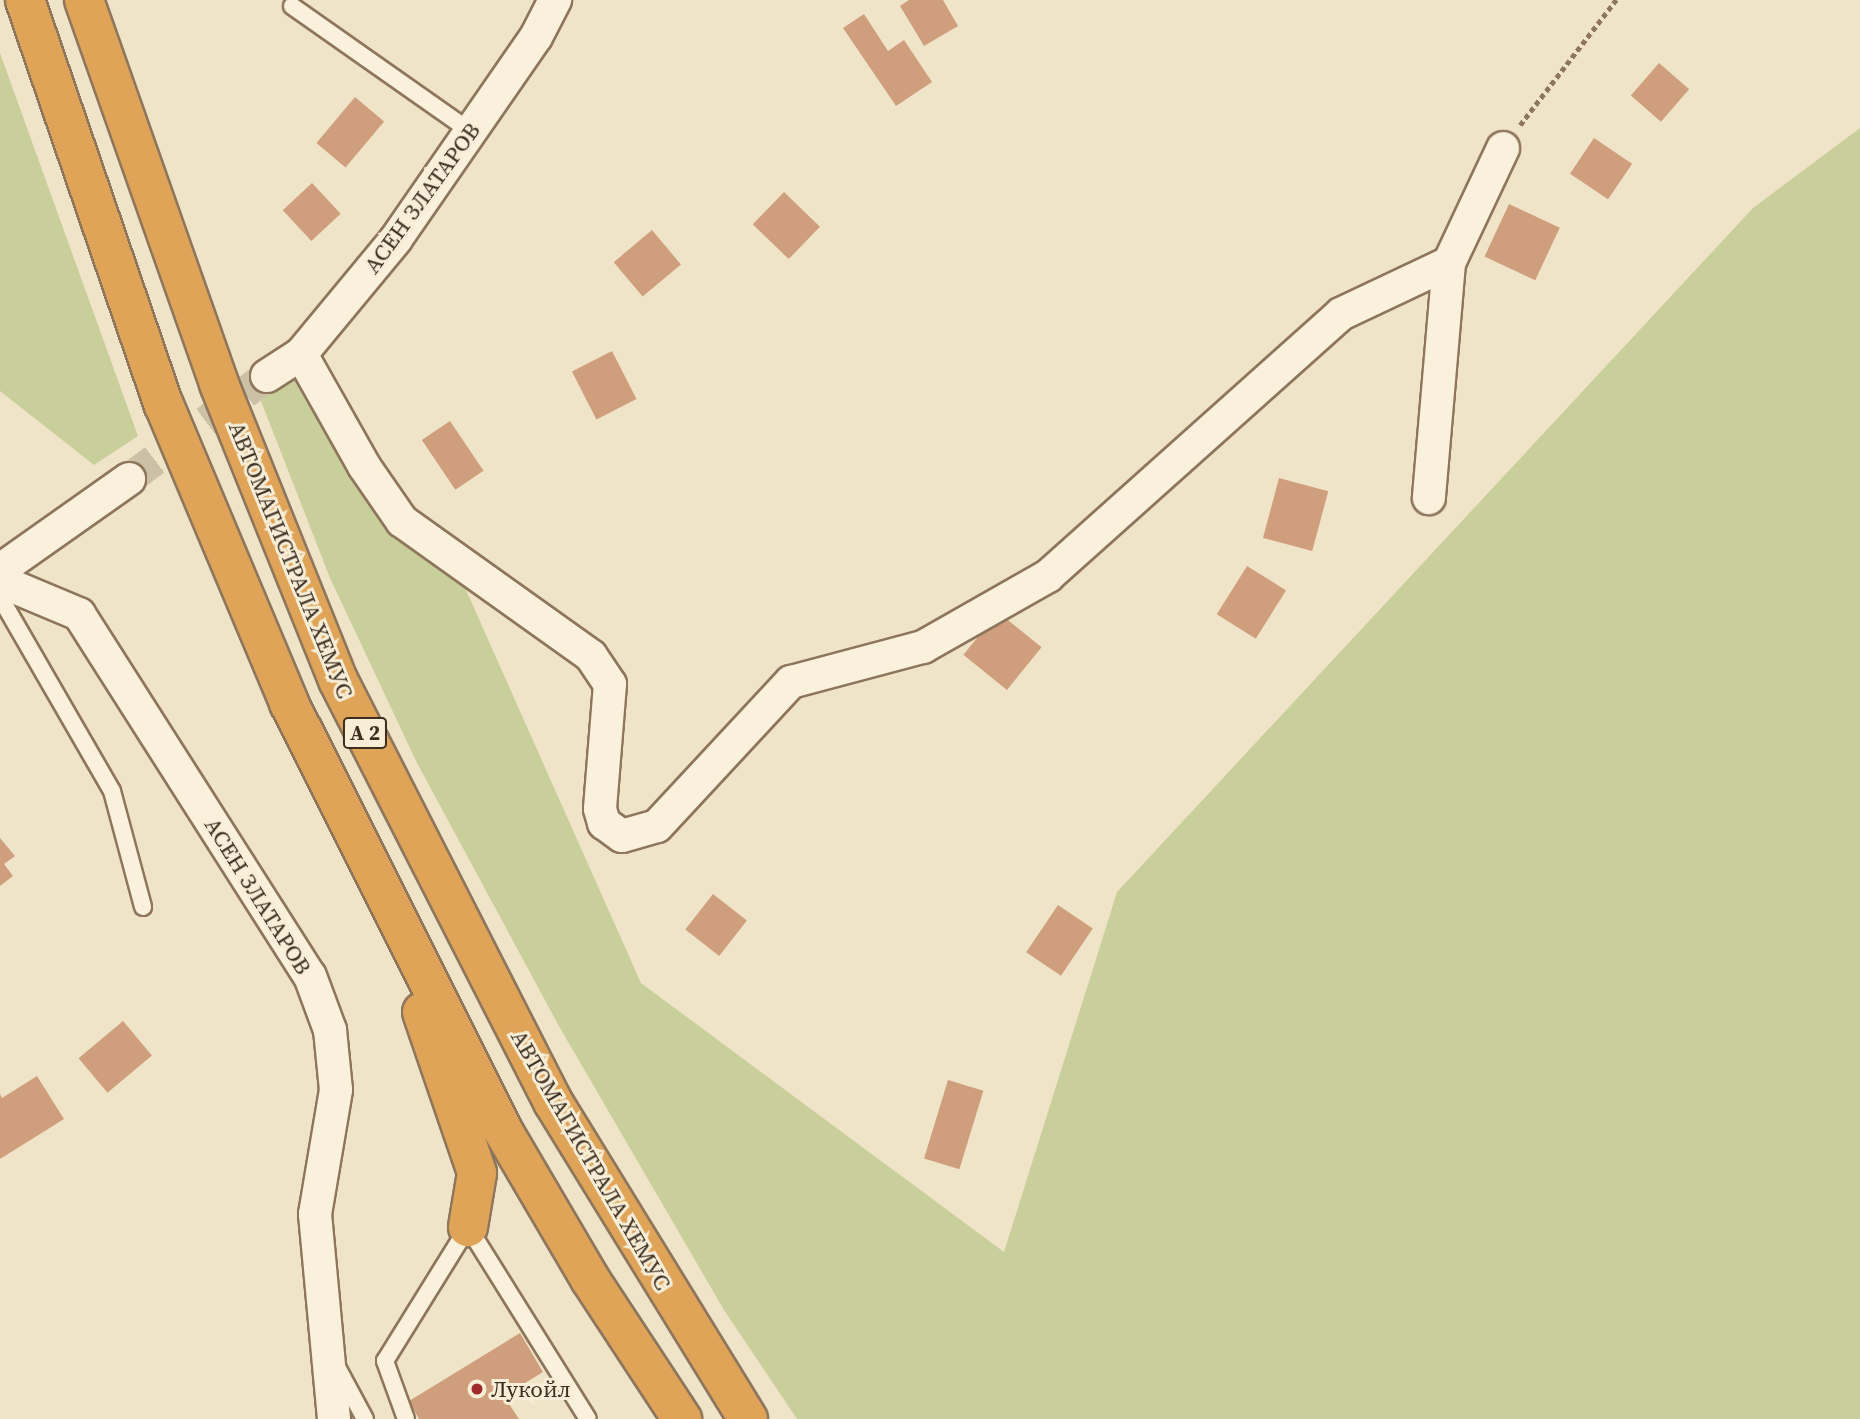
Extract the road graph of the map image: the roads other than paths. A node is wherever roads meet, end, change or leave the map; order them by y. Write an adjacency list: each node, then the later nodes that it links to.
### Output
1 (25, 0): 15 (highway, A 2)
2 (84, 0): 24 (highway, АВТОМАГИСТРАЛА ХЕМУС / A 2)
3 (555, 0): 5 (street, АСЕН ЗЛАТАРОВ)
4 (292, 6): 5 (lane)
5 (471, 132): 8 (street, АСЕН ЗЛАТАРОВ)
6 (1503, 148): 7 (street)
7 (1449, 263): 8 (street); 11 (street)
8 (301, 354): 9 (street, АСЕН ЗЛАТАРОВ)
9 (267, 376)
10 (129, 479): 12 (street)
11 (1429, 498)
12 (0, 570)
13 (0, 581): 18 (street, АСЕН ЗЛАТАРОВ)
14 (0, 597): 16 (lane)
15 (376, 874): 17 (highway); 23 (highway, A 2)
16 (143, 907)
17 (468, 1227): 21 (lane); 22 (lane)
18 (324, 1343): 19 (street, АСЕН ЗЛАТАРОВ); 20 (lane)
19 (334, 1419)
20 (365, 1419)
21 (406, 1419)
22 (588, 1419)
23 (682, 1419)
24 (748, 1419)

